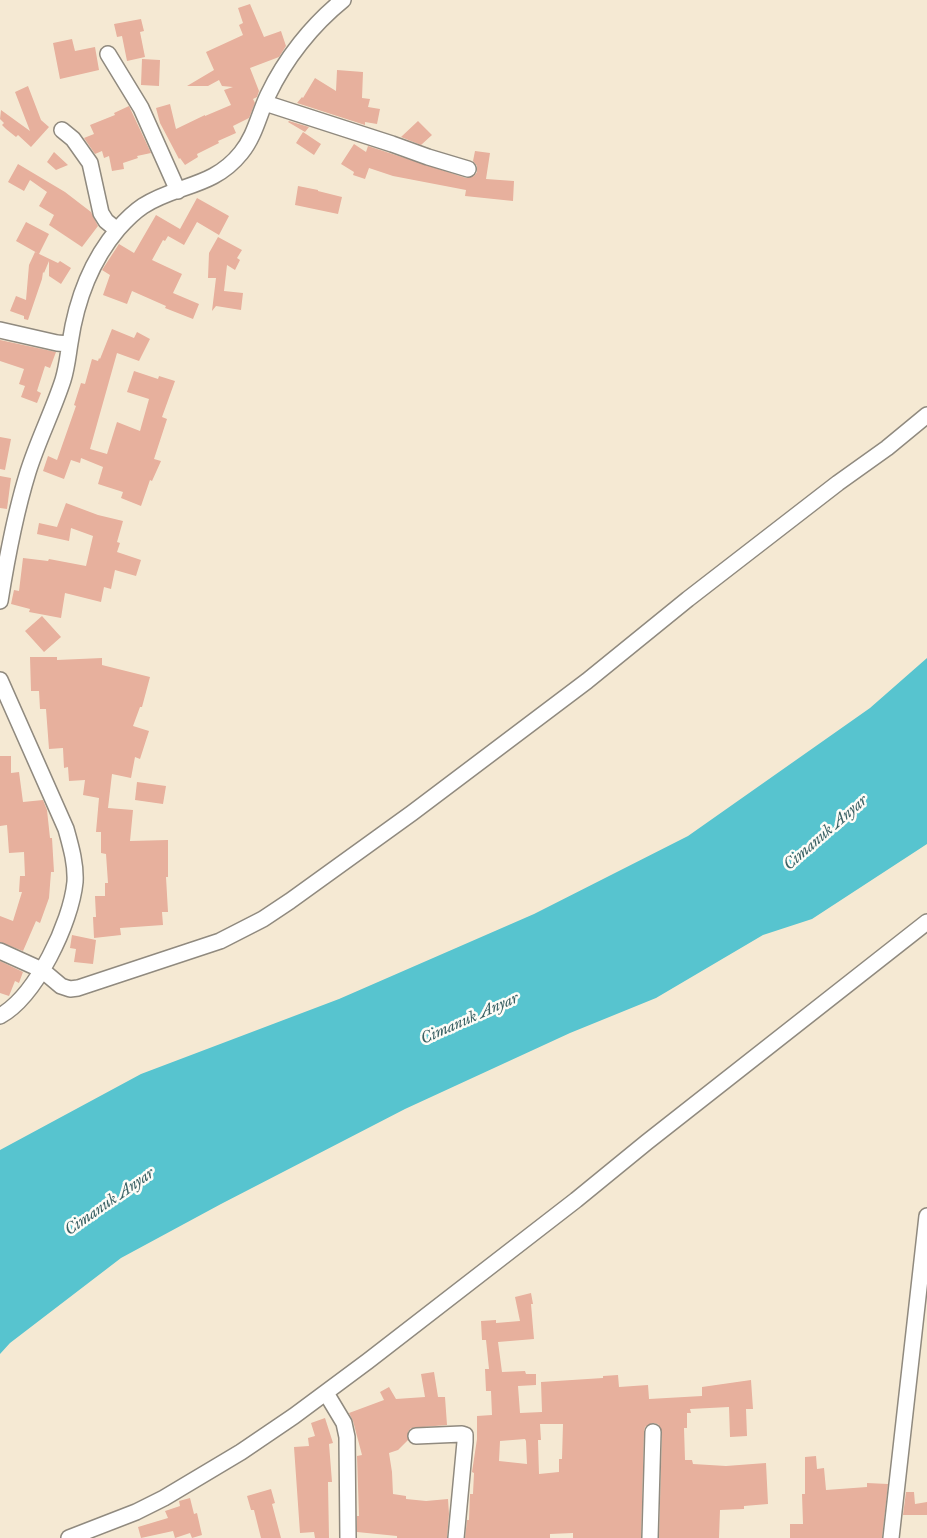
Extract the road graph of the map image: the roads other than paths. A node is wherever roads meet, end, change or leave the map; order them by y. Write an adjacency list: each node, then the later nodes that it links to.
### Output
1 (342, 0): 3 (street)
2 (108, 54): 6 (street)
3 (265, 103): 5 (street); 6 (street)
4 (62, 130): 7 (street)
5 (468, 169)
6 (178, 191): 7 (street)
7 (117, 230): 9 (street)
8 (0, 330): 9 (street)
9 (69, 344): 11 (street)
10 (927, 415): 15 (street)
11 (0, 601)
12 (0, 680): 15 (street)
13 (927, 922): 18 (street)
14 (0, 951): 15 (street)
15 (42, 970): 16 (street)
16 (0, 1016)
17 (927, 1216): 25 (street)
18 (326, 1393): 21 (street); 22 (street)
19 (653, 1432): 24 (street)
20 (416, 1436): 23 (street)
21 (69, 1538)
22 (348, 1538)
23 (456, 1538)
24 (650, 1538)
25 (891, 1538)

